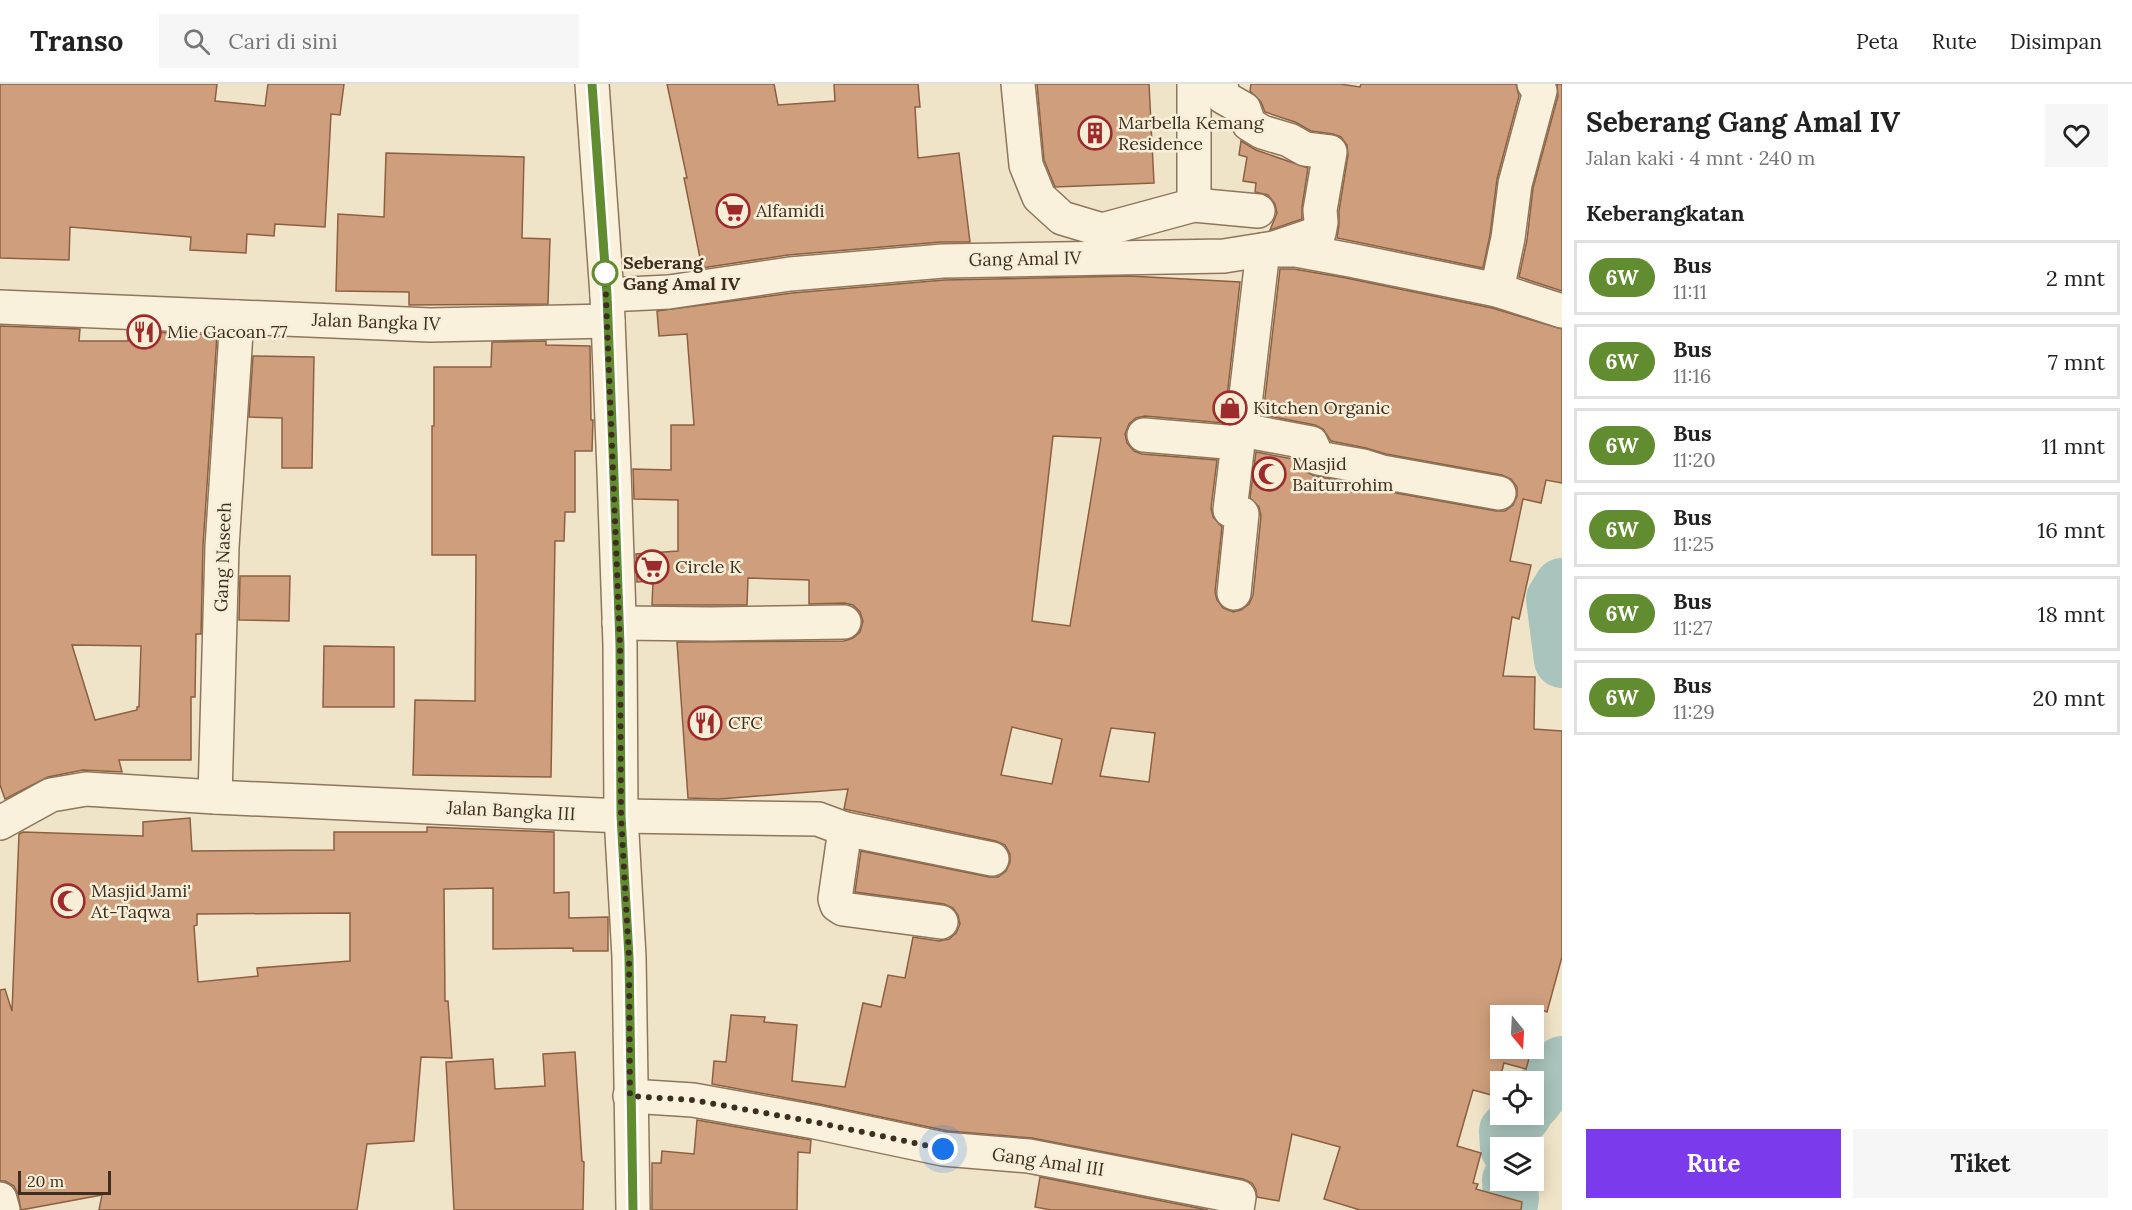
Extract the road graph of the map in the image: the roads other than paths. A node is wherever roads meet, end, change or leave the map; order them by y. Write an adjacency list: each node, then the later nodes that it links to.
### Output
1 (592, 84): 11 (street)
2 (1018, 84): 6 (street)
3 (1194, 84): 6 (street)
4 (1221, 84): 8 (street)
5 (1534, 84): 9 (street)
6 (1194, 205): 7 (street)
7 (1258, 210)
8 (1263, 250): 9 (street); 11 (street, Gang Amal IV); 15 (street)
9 (1497, 290): 12 (street)
10 (0, 307): 13 (street, Jalan Bangka IV)
11 (608, 308): 13 (street, Jalan Bangka IV); 19 (street)
12 (1562, 310)
13 (237, 317): 20 (street, Gang Naseeh)
14 (1144, 435): 15 (street)
15 (1240, 437): 16 (street); 17 (street)
16 (1499, 493)
17 (1234, 593)
18 (844, 622): 19 (street)
19 (619, 623): 21 (street)
20 (215, 797): 21 (street, Jalan Bangka III); 22 (street, Jalan Bangka III)
21 (621, 816): 23 (street, Jalan Bangka III); 26 (street)
22 (0, 823)
23 (845, 829): 24 (street, Jalan Bangka III); 25 (street)
24 (992, 860)
25 (941, 922)
26 (630, 1096): 29 (street); 30 (street, Gang Amal III)
27 (0, 1199): 28 (street)
28 (3, 1210)
29 (633, 1210)
30 (1237, 1210)

